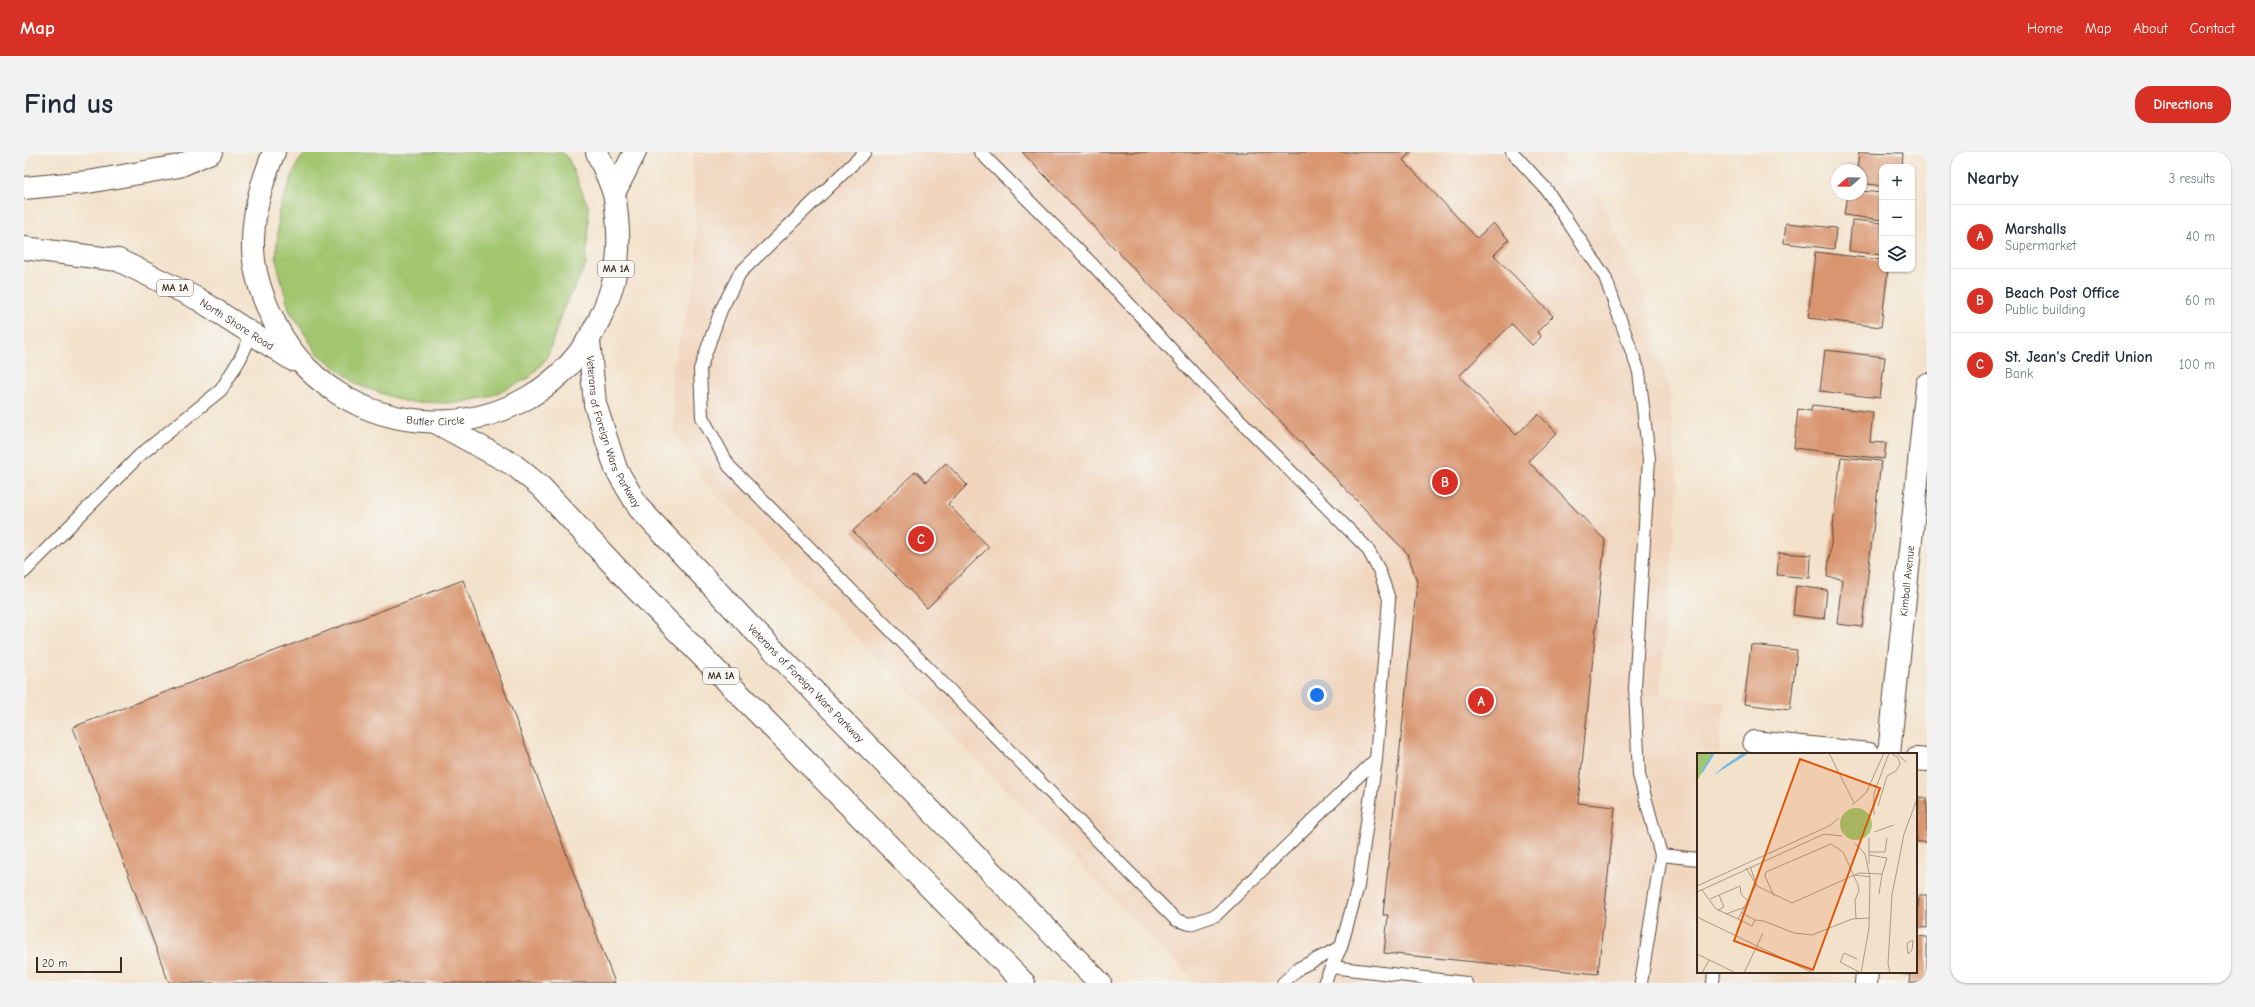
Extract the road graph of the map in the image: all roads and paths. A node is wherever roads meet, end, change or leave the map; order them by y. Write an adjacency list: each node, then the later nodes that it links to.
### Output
1 (211, 152): 8 (main road)
2 (274, 152): 13 (main road, Butler Circle)
3 (597, 152): 9 (main road, Butler Circle / MA 1A)
4 (635, 152): 9 (main road)
5 (865, 152): 21 (lane)
6 (980, 152): 21 (lane)
7 (1512, 152): 23 (lane)
8 (24, 188)
9 (614, 193): 12 (main road, Butler Circle / MA 1A)
10 (24, 248): 11 (main road, North Shore Road / MA 1A)
11 (252, 334): 13 (main road, North Shore Road / MA 1A); 16 (lane)
12 (590, 340): 15 (main road, Butler Circle); 30 (main road, Veterans of Foreign Wars Parkway / MA 1A)
13 (309, 371): 15 (main road, Butler Circle / MA 1A)
14 (1927, 384): 19 (main road, Kimball Avenue)
15 (437, 423): 29 (main road, MA 1A)
16 (24, 572)
17 (1754, 742): 18 (main road)
18 (1859, 753)
19 (1889, 753)
20 (1917, 758): 22 (main road)
21 (1376, 759): 25 (lane)
22 (1927, 760)
23 (1661, 855): 24 (lane); 34 (lane)
24 (1697, 859)
25 (1341, 947): 26 (lane); 31 (lane)
26 (1332, 967): 32 (lane); 33 (lane)
27 (1714, 973): 35 (lane)
28 (1867, 973): 36 (main road)
29 (1024, 983)
30 (1100, 983)
31 (1283, 983)
32 (1324, 983)
33 (1466, 983)
34 (1641, 983)
35 (1713, 983)
36 (1866, 983)

